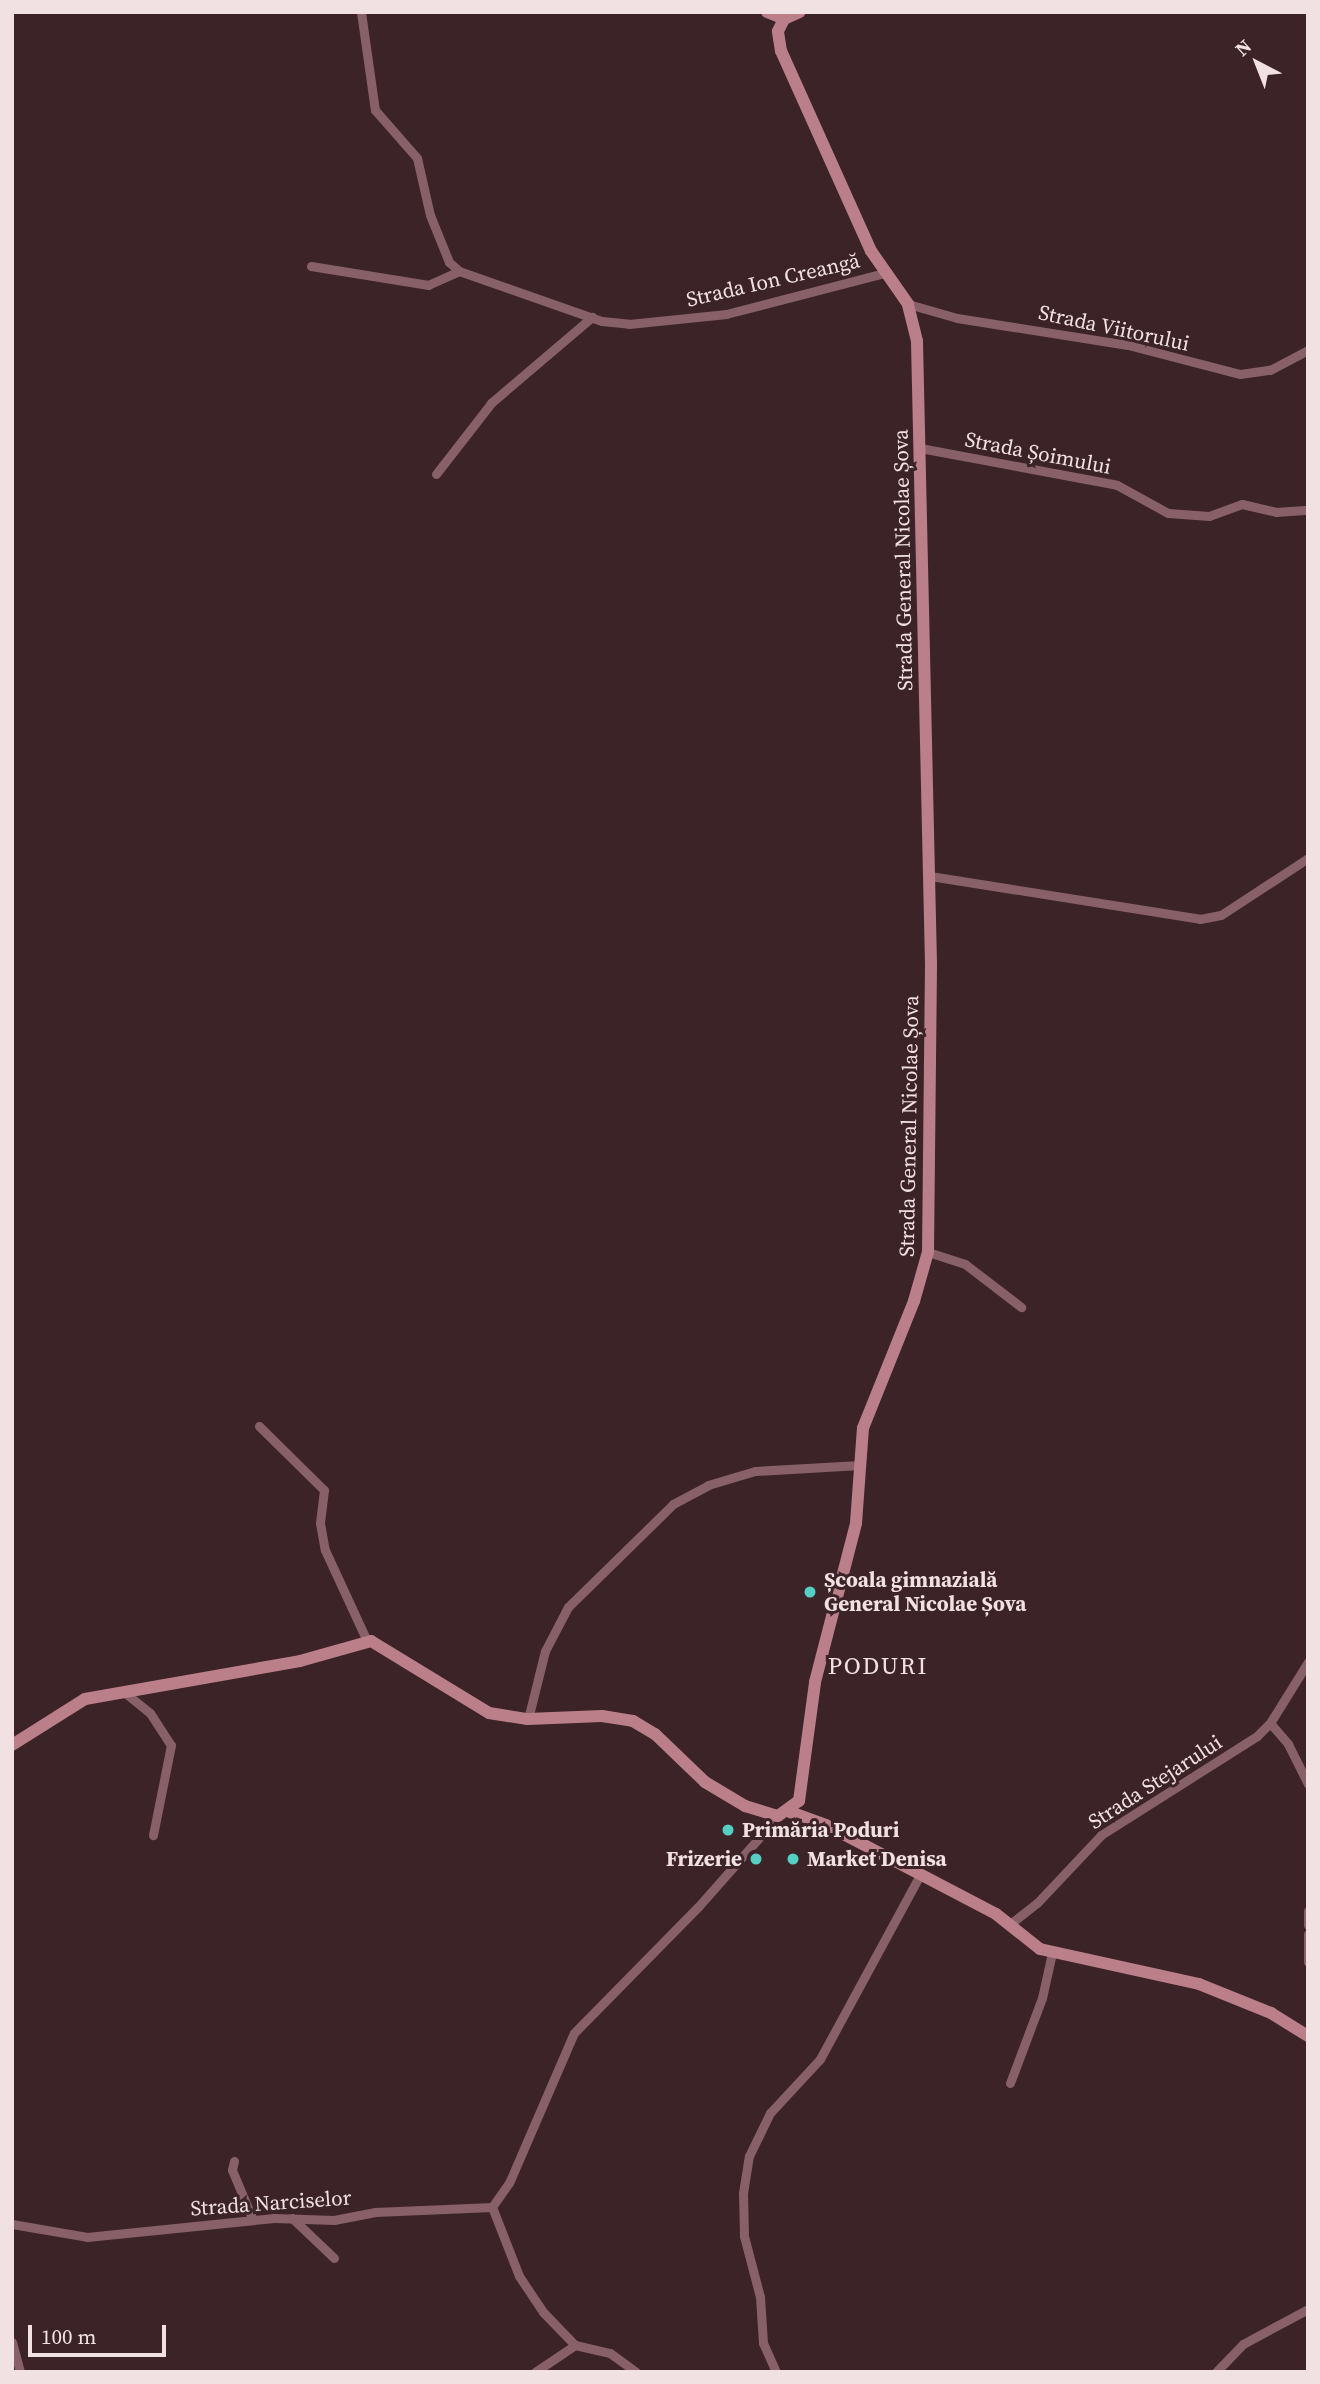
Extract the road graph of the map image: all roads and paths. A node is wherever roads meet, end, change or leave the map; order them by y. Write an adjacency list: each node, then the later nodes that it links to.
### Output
1 (361, 12): 6 (street)
2 (767, 12): 4 (main road)
3 (800, 12): 4 (main road)
4 (784, 19): 7 (main road, Strada General Nicolae Șova)
5 (312, 266): 6 (street)
6 (459, 271): 9 (street, Strada Ion Creangă)
7 (885, 273): 8 (main road, Strada General Nicolae Șova); 9 (street, Strada Ion Creangă)
8 (908, 304): 10 (street, Strada Viitorului); 11 (main road, Strada General Nicolae Șova)
9 (592, 317): 12 (street)
10 (1308, 349)
11 (920, 448): 13 (street, Strada Șoimului); 15 (main road, Strada General Nicolae Șova)
12 (436, 474)
13 (1308, 510)
14 (1308, 858): 15 (street)
15 (930, 876): 16 (main road, Strada General Nicolae Șova)
16 (928, 1252): 17 (street); 19 (main road, Strada General Nicolae Șova)
17 (1021, 1307)
18 (259, 1426): 20 (street)
19 (860, 1465): 23 (street); 27 (main road, Strada General Nicolae Șova)
20 (366, 1641): 22 (main road); 23 (main road)
21 (1308, 1662): 24 (street, Strada Stejarului)
22 (122, 1690): 25 (main road); 29 (street)
23 (528, 1719): 28 (main road)
24 (1270, 1723): 26 (street); 32 (street, Strada Stejarului)
25 (15, 1739)
26 (1308, 1784)
27 (790, 1812): 28 (main road); 30 (main road)
28 (772, 1816): 40 (street)
29 (153, 1835)
30 (920, 1875): 32 (main road); 51 (street)
31 (1308, 1911): 33 (street)
32 (1010, 1924): 35 (main road)
33 (1308, 1925)
34 (1308, 1934): 36 (street)
35 (1052, 1953): 37 (main road); 38 (street)
36 (1308, 1962)
37 (1308, 2036)
38 (1010, 2082)
39 (234, 2161): 42 (street)
40 (492, 2207): 41 (street, Strada Narciselor); 47 (street)
41 (292, 2218): 42 (street, Strada Narciselor); 44 (street)
42 (253, 2220): 43 (street, Strada Narciselor)
43 (12, 2224)
44 (334, 2258)
45 (1308, 2309): 52 (street)
46 (12, 2342): 48 (street)
47 (575, 2345): 49 (street); 50 (street)
48 (20, 2372)
49 (535, 2372)
50 (636, 2372)
51 (776, 2372)
52 (1216, 2372)

